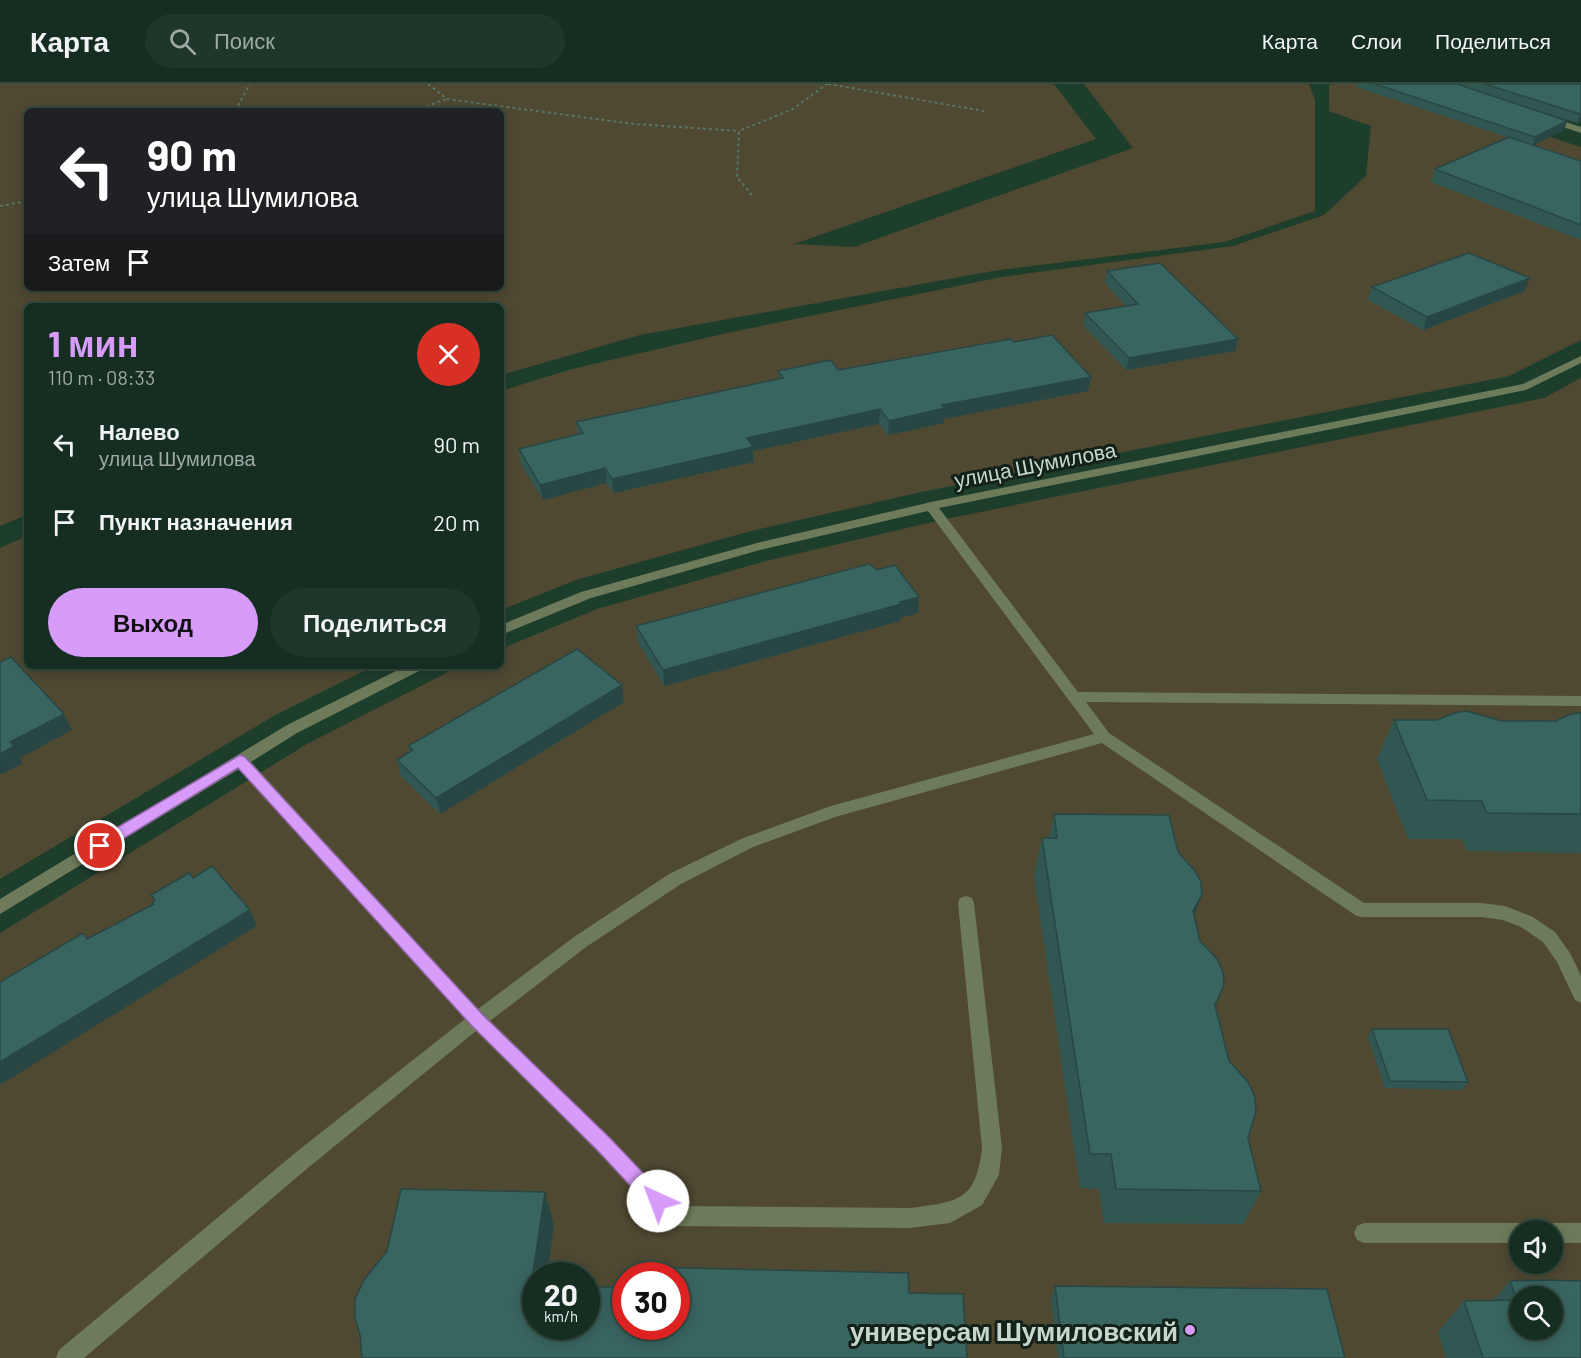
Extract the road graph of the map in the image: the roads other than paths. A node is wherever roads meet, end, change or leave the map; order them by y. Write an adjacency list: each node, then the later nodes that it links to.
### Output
1 (1542, 117): 2 (street)
2 (1580, 128)
3 (1581, 359): 4 (street, улица Шумилова)
4 (932, 506): 5 (street, улица Шумилова); 7 (street)
5 (504, 629)
6 (412, 669): 10 (street)
7 (1073, 698): 8 (street); 9 (street)
8 (1581, 701)
9 (1104, 738): 13 (street); 14 (street)
10 (240, 760): 12 (street); 14 (street)
11 (966, 903): 14 (street)
12 (0, 907)
13 (1581, 995)
14 (477, 1020): 19 (street)
15 (1364, 1233): 16 (street)
16 (1509, 1233)
17 (1563, 1233): 18 (street)
18 (1581, 1233)
19 (67, 1358)

